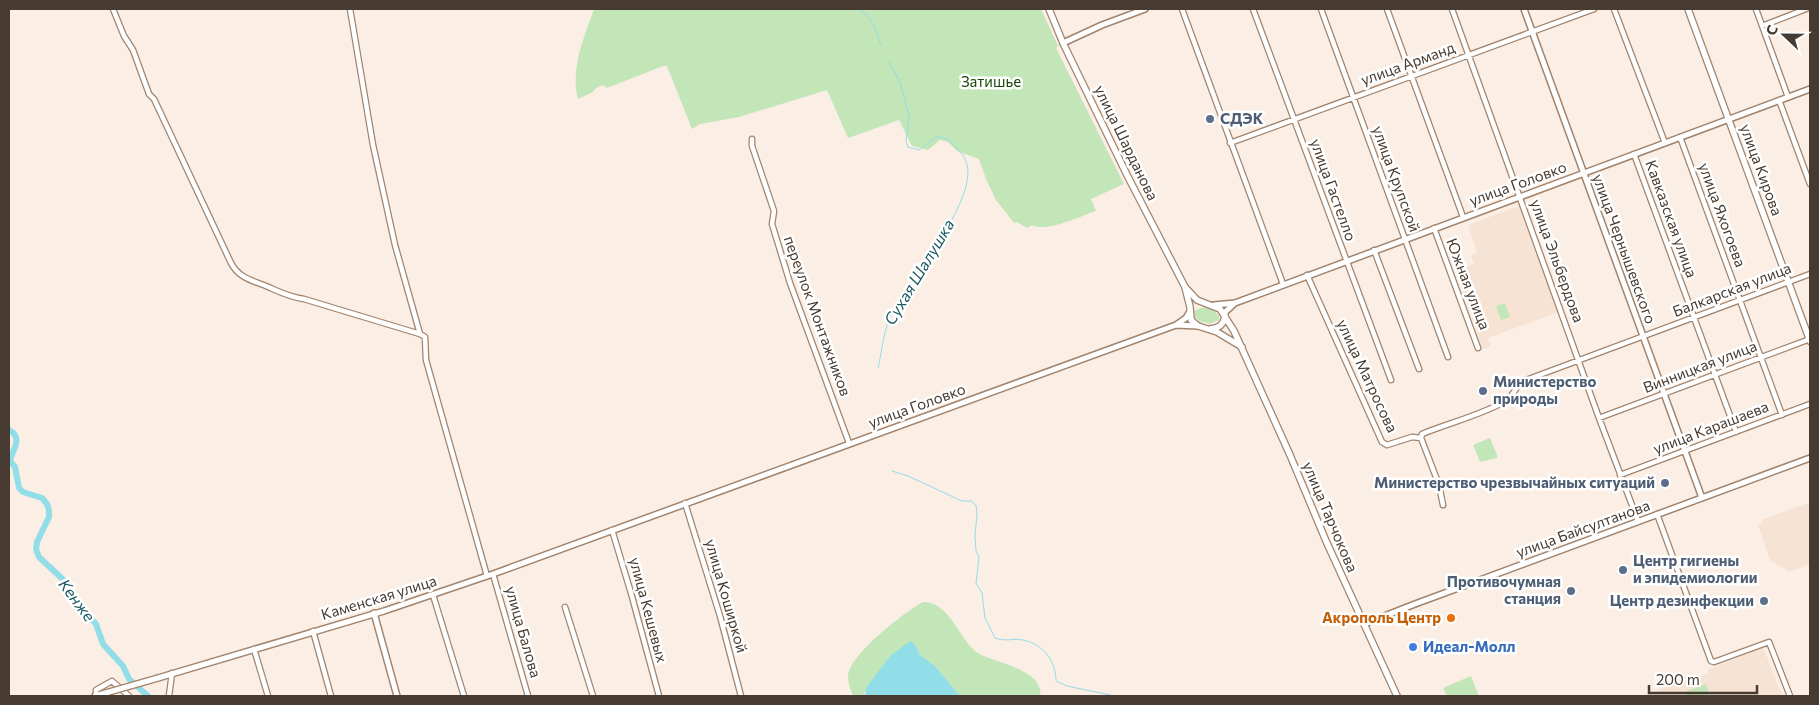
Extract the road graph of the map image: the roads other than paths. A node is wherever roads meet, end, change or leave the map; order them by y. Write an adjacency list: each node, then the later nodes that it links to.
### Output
1 (112, 9): 55 (street)
2 (350, 9): 55 (street)
3 (1049, 9): 18 (main road, улица Шарданова)
4 (1145, 9): 18 (street)
5 (1182, 9): 29 (street)
6 (1253, 9): 26 (street, улица Гастелло)
7 (1321, 9): 22 (street, улица Крупской)
8 (1387, 9): 20 (street)
9 (1452, 9): 19 (street, улица Эльбердова)
10 (1524, 9): 17 (street, улица Чернышевского)
11 (1594, 9): 17 (street, улица Арманд)
12 (1614, 9): 30 (street)
13 (1688, 9): 25 (main road, улица Кирова)
14 (1756, 9): 16 (street)
15 (1806, 9): 16 (street)
16 (1762, 26): 23 (street)
17 (1532, 32): 19 (street, улица Арманд); 32 (street, улица Чернышевского)
18 (1063, 43): 44 (main road, улица Шарданова)
19 (1470, 55): 20 (street, улица Арманд); 34 (street, улица Эльбердова)
20 (1412, 76): 22 (street, улица Арманд); 35 (street)
21 (1810, 89): 23 (street, улица Головко)
22 (1353, 97): 26 (street, улица Арманд); 37 (street, улица Крупской)
23 (1788, 97): 24 (street, улица Головко)
24 (1780, 100): 25 (street, улица Головко); 33 (street)
25 (1729, 119): 27 (street, улица Головко); 42 (main road, улица Кирова)
26 (1294, 120): 29 (street, улица Арманд); 39 (street, улица Гастелло)
27 (1680, 137): 30 (street, улица Головко); 45 (street, улица Яхогоева)
28 (752, 139): 72 (street, переулок Монтажников)
29 (1230, 143): 43 (street)
30 (1665, 143): 31 (street, улица Головко)
31 (1634, 154): 32 (street, улица Головко); 51 (street, Кавказская улица)
32 (1583, 173): 34 (street, улица Головко); 56 (street, улица Чернышевского)
33 (1810, 184)
34 (1520, 196): 35 (street, улица Головко); 62 (street, улица Эльбердова)
35 (1463, 217): 36 (street, улица Головко)
36 (1434, 228): 37 (street, улица Головко); 59 (street, Южная улица)
37 (1405, 239): 38 (street, улица Головко); 60 (street, улица Крупской)
38 (1374, 250): 39 (street, улица Головко); 63 (street)
39 (1346, 261): 41 (street, улица Головко); 65 (street, улица Гастелло)
40 (1810, 274): 42 (street, Балкарская улица)
41 (1307, 275): 43 (street, улица Головко); 71 (street, улица Матросова)
42 (1788, 282): 45 (street, Балкарская улица); 57 (main road, улица Кирова)
43 (1283, 284): 46 (street, улица Головко)
44 (1184, 287): 47 (main road); 49 (main road)
45 (1739, 300): 51 (street, Балкарская улица); 61 (street, улица Яхогоева)
46 (1235, 302): 48 (street); 50 (street)
47 (1203, 303): 48 (main road); 49 (main road)
48 (1214, 305): 50 (main road)
49 (1190, 312): 52 (street); 53 (main road)
50 (1224, 314): 54 (main road); 58 (main road, улица Тарчокова)
51 (1694, 317): 56 (street, Балкарская улица); 64 (street, Кавказская улица)
52 (1176, 325): 53 (street); 72 (street, улица Головко)
53 (1198, 326): 54 (main road)
54 (1210, 329): 58 (main road)
55 (420, 334): 83 (street, улица Балова)
56 (1643, 336): 62 (street, Балкарская улица); 66 (street, улица Чернышевского)
57 (1810, 339): 61 (street, Винницкая улица)
58 (1242, 347): 87 (main road, улица Тарчокова)
59 (1478, 348)
60 (1448, 357)
61 (1761, 358): 64 (street, Винницкая улица); 68 (street, улица Яхогоева)
62 (1579, 360): 69 (street, улица Эльбердова); 71 (street, Балкарская улица)
63 (1419, 369)
64 (1714, 375): 66 (street, Винницкая улица); 70 (street, Кавказская улица)
65 (1390, 380)
66 (1664, 394): 69 (street, Винницкая улица); 73 (street, улица Чернышевского)
67 (1810, 404): 68 (street, улица Карашаева)
68 (1782, 415): 70 (street, улица Карашаева)
69 (1599, 418): 75 (street, улица Эльбердова)
70 (1736, 432): 73 (street, улица Карашаева)
71 (1421, 438): 78 (street, улица Матросова)
72 (849, 443): 77 (street, улица Головко)
73 (1686, 451): 75 (street, улица Карашаева); 76 (street, улица Чернышевского)
74 (1810, 458): 76 (street, улица Байсултанова)
75 (1620, 475): 81 (street, улица Эльбердова)
76 (1702, 498): 80 (street, улица Байсултанова)
77 (685, 503): 79 (street, улица Головко); 101 (street, улица Коширкой)
78 (1443, 504)
79 (666, 510): 82 (street, Каменская улица)
80 (1657, 514): 81 (street, улица Байсултанова); 103 (street)
81 (1638, 521): 87 (street, улица Байсултанова)
82 (612, 530): 83 (street, Каменская улица); 100 (street, улица Кешевых)
83 (490, 575): 84 (street, Каменская улица); 98 (street, улица Балова)
84 (433, 594): 86 (street, Каменская улица); 97 (street)
85 (565, 607): 99 (street)
86 (374, 613): 88 (street, Каменская улица); 96 (street)
87 (1364, 624): 102 (main road, улица Тарчокова)
88 (313, 631): 89 (street, Каменская улица); 95 (street)
89 (254, 649): 90 (street, Каменская улица); 94 (street)
90 (172, 673): 91 (street, Каменская улица, bridge); 93 (street)
91 (97, 695): 92 (street)
92 (129, 696)
93 (169, 696)
94 (268, 696)
95 (331, 696)
96 (397, 696)
97 (464, 696)
98 (528, 696)
99 (593, 696)
100 (660, 696)
101 (741, 696)
102 (1397, 696)
103 (1790, 696)

